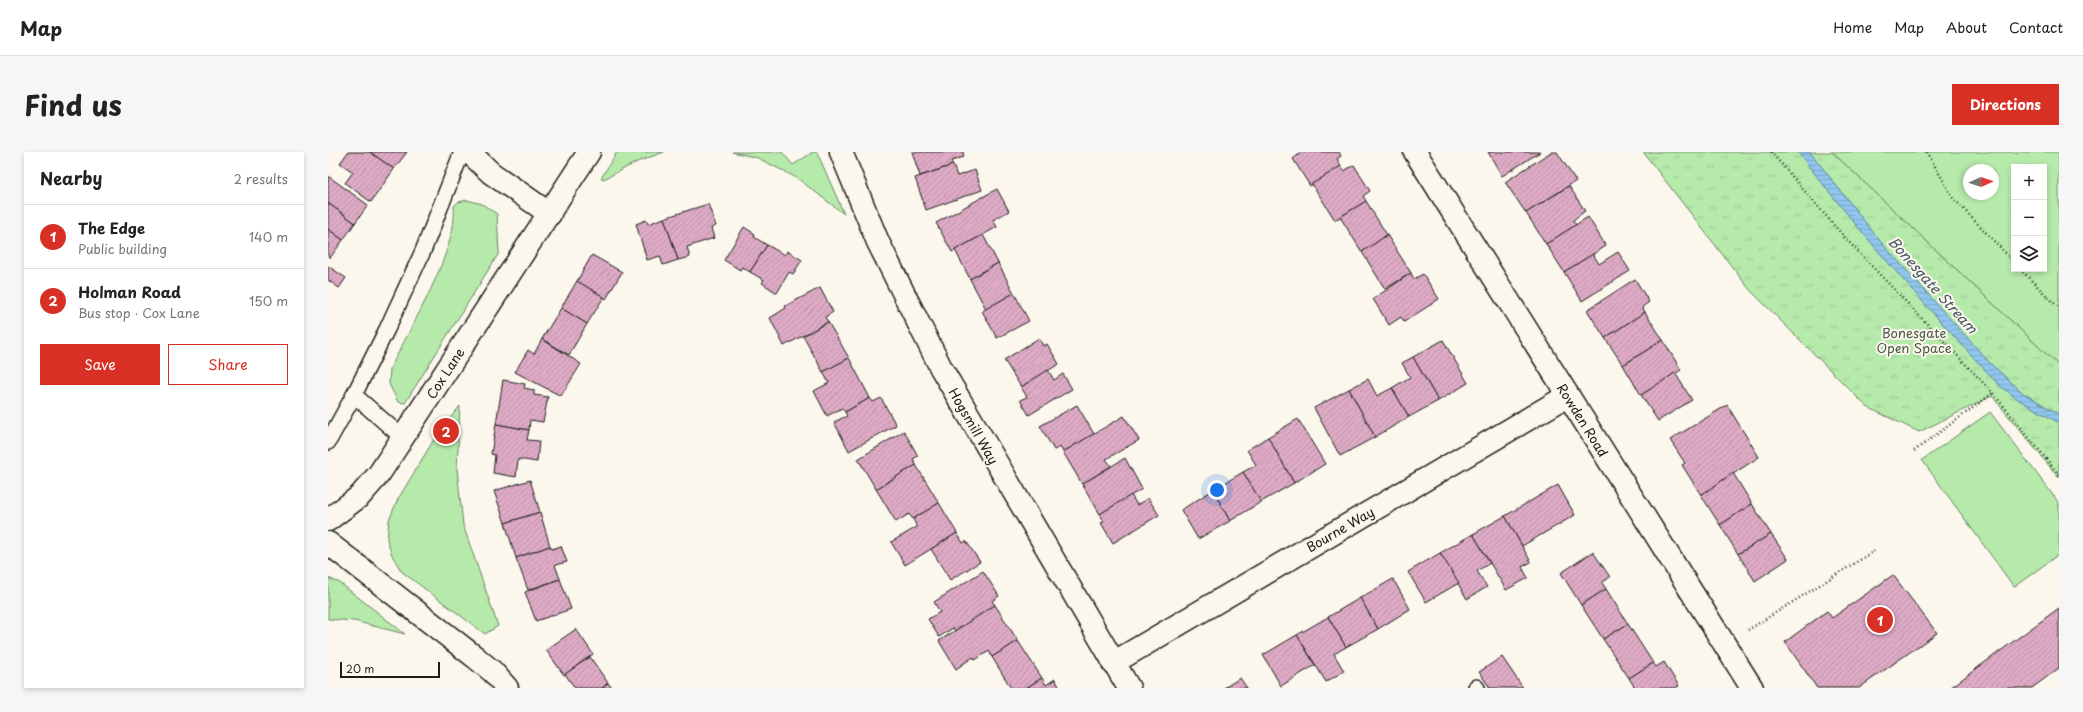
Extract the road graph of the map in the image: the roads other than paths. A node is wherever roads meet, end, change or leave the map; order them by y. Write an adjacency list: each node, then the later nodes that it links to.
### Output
1 (462, 152): 7 (lane)
2 (469, 152): 6 (street)
3 (589, 152): 6 (street, Cox Lane)
4 (841, 152): 13 (street, Hogsmill Way)
5 (1415, 152): 8 (street, Rowden Road)
6 (550, 214): 9 (street, Cox Lane)
7 (354, 395): 9 (lane); 10 (lane)
8 (1567, 396): 13 (street, Bourne Way); 16 (street, Rowden Road)
9 (403, 438): 11 (street, Cox Lane)
10 (328, 442)
11 (328, 520)
12 (328, 543): 14 (street)
13 (1113, 663): 15 (street, Hogsmill Way)
14 (507, 688)
15 (1130, 688)
16 (1752, 688)

